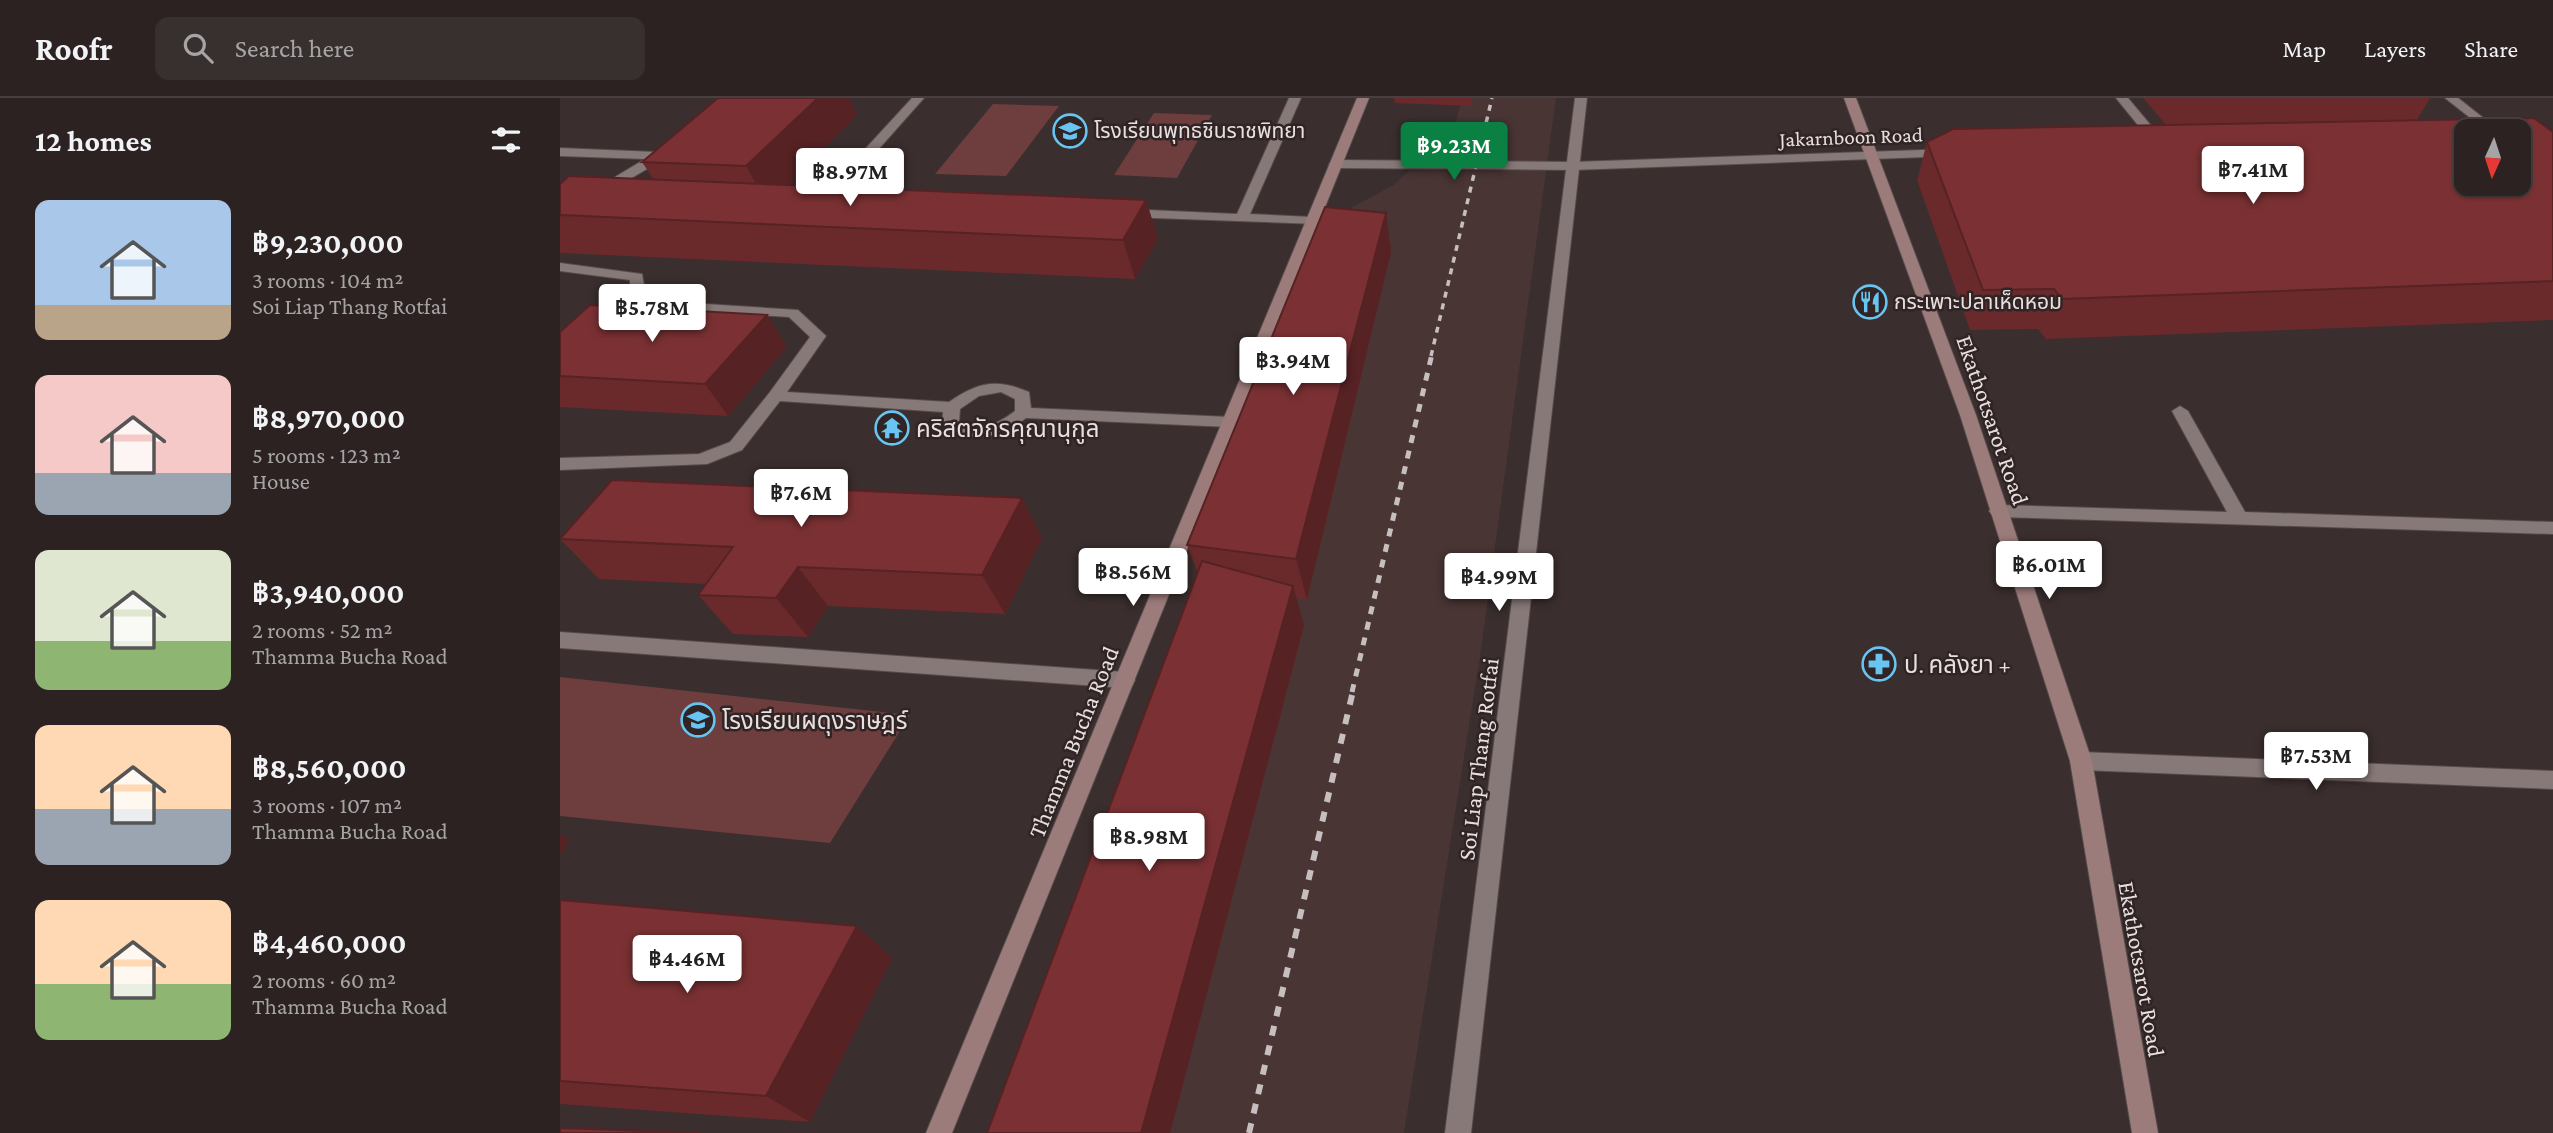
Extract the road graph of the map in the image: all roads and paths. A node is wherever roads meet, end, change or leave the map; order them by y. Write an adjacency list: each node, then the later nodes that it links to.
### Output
1 (918, 98): 17 (street)
2 (1295, 98): 20 (street)
3 (1363, 98): 15 (main road, Thamma Bucha Road)
4 (1581, 98): 16 (street, Soi Liap Thang Rotfai)
5 (1850, 98): 14 (main road, Ekathotsarot Road)
6 (2122, 98): 10 (street)
7 (2451, 98): 8 (street)
8 (2478, 119)
9 (682, 141): 13 (street)
10 (2162, 147)
11 (560, 152): 13 (street)
12 (1969, 153): 14 (street, Jakarnboon Road)
13 (660, 156): 19 (street)
14 (1873, 156): 16 (street, Jakarnboon Road); 29 (main road, Ekathotsarot Road)
15 (1335, 163): 16 (street, Jakarnboon Road); 21 (main road, Thamma Bucha Road)
16 (1573, 166): 37 (street, Soi Liap Thang Rotfai)
17 (855, 200)
18 (1118, 212): 20 (street)
19 (560, 216)
20 (1242, 218): 21 (street)
21 (1312, 221): 27 (main road, Thamma Bucha Road)
22 (560, 267): 23 (street)
23 (776, 396): 24 (street); 28 (street)
24 (952, 407): 26 (street); 26 (street)
25 (2180, 411): 30 (street)
26 (1023, 413): 27 (street)
27 (1230, 422): 33 (main road, Thamma Bucha Road)
28 (560, 464)
29 (1998, 512): 30 (street); 34 (main road, Ekathotsarot Road)
30 (2240, 519): 31 (street)
31 (2553, 528)
32 (560, 640): 33 (street)
33 (1125, 680): 36 (main road, Thamma Bucha Road)
34 (2081, 761): 35 (street); 38 (main road, Ekathotsarot Road)
35 (2553, 780)
36 (939, 1133)
37 (1458, 1133)
38 (2145, 1133)

